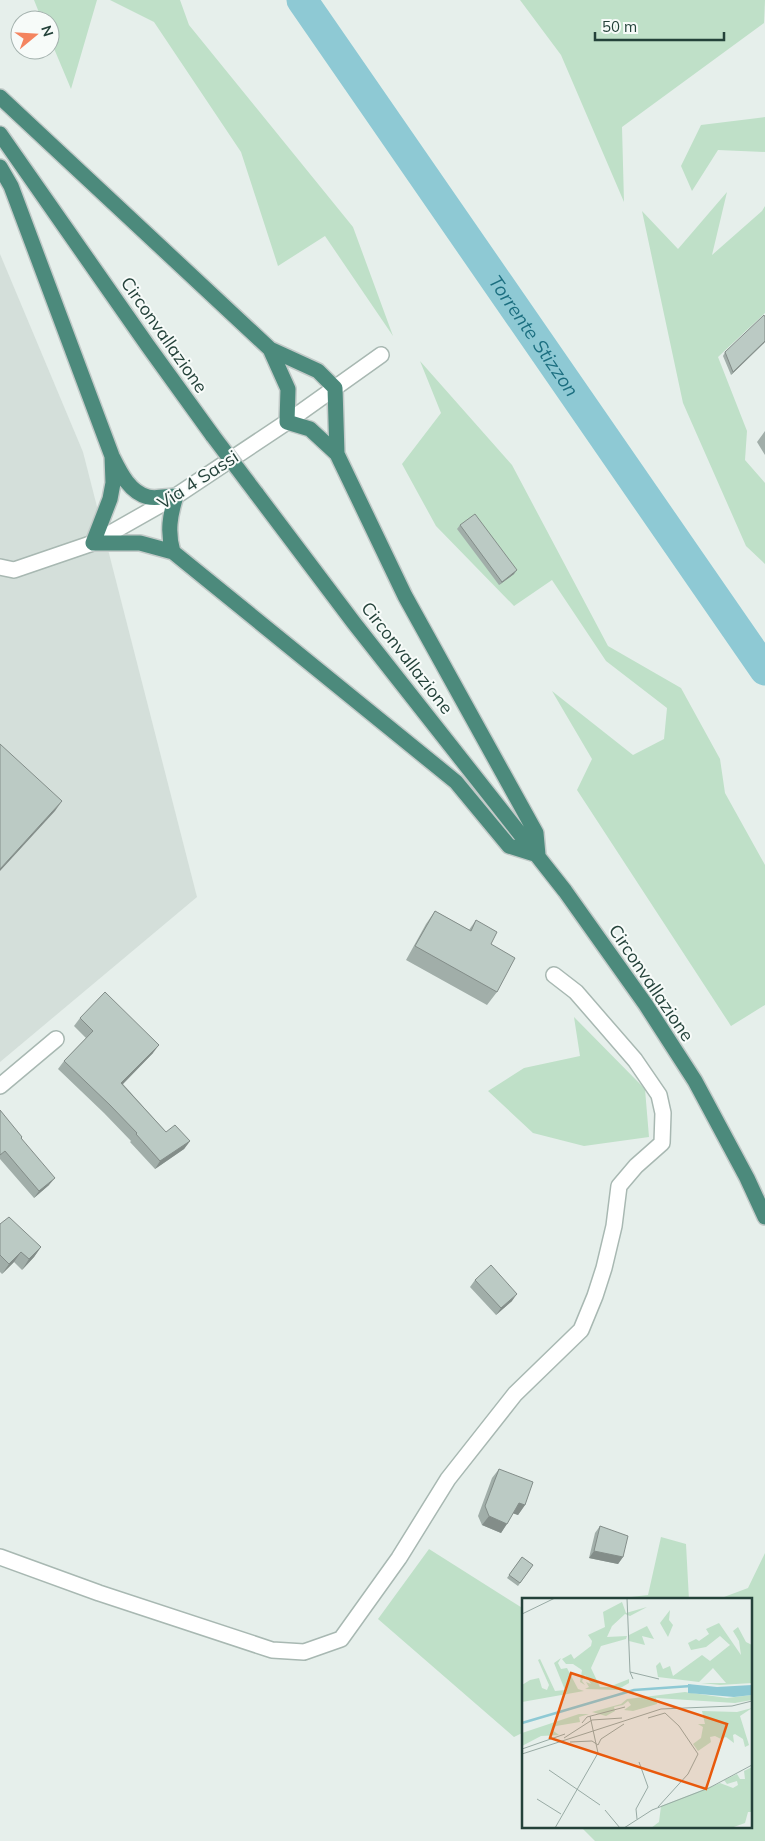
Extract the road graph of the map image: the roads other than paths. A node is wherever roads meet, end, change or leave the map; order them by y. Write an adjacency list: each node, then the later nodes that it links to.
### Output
1 (0, 97): 4 (highway)
2 (0, 134): 14 (highway, Circonvallazione, bridge)
3 (0, 167): 9 (highway)
4 (270, 349): 6 (highway); 7 (highway)
5 (381, 356): 6 (street, Via 4 Sassi)
6 (335, 388): 7 (street, Via 4 Sassi); 8 (highway)
7 (287, 422): 8 (highway); 10 (street, Via 4 Sassi)
8 (337, 454): 14 (highway)
9 (112, 456): 10 (highway); 11 (highway)
10 (176, 496): 11 (street, Via 4 Sassi); 12 (highway)
11 (94, 543): 12 (highway); 13 (street, Via 4 Sassi)
12 (173, 552): 14 (highway)
13 (0, 567)
14 (538, 855): 18 (highway, Circonvallazione)
15 (554, 975): 19 (street)
16 (56, 1039): 17 (street)
17 (0, 1086)
18 (765, 1217)
19 (0, 1557)

